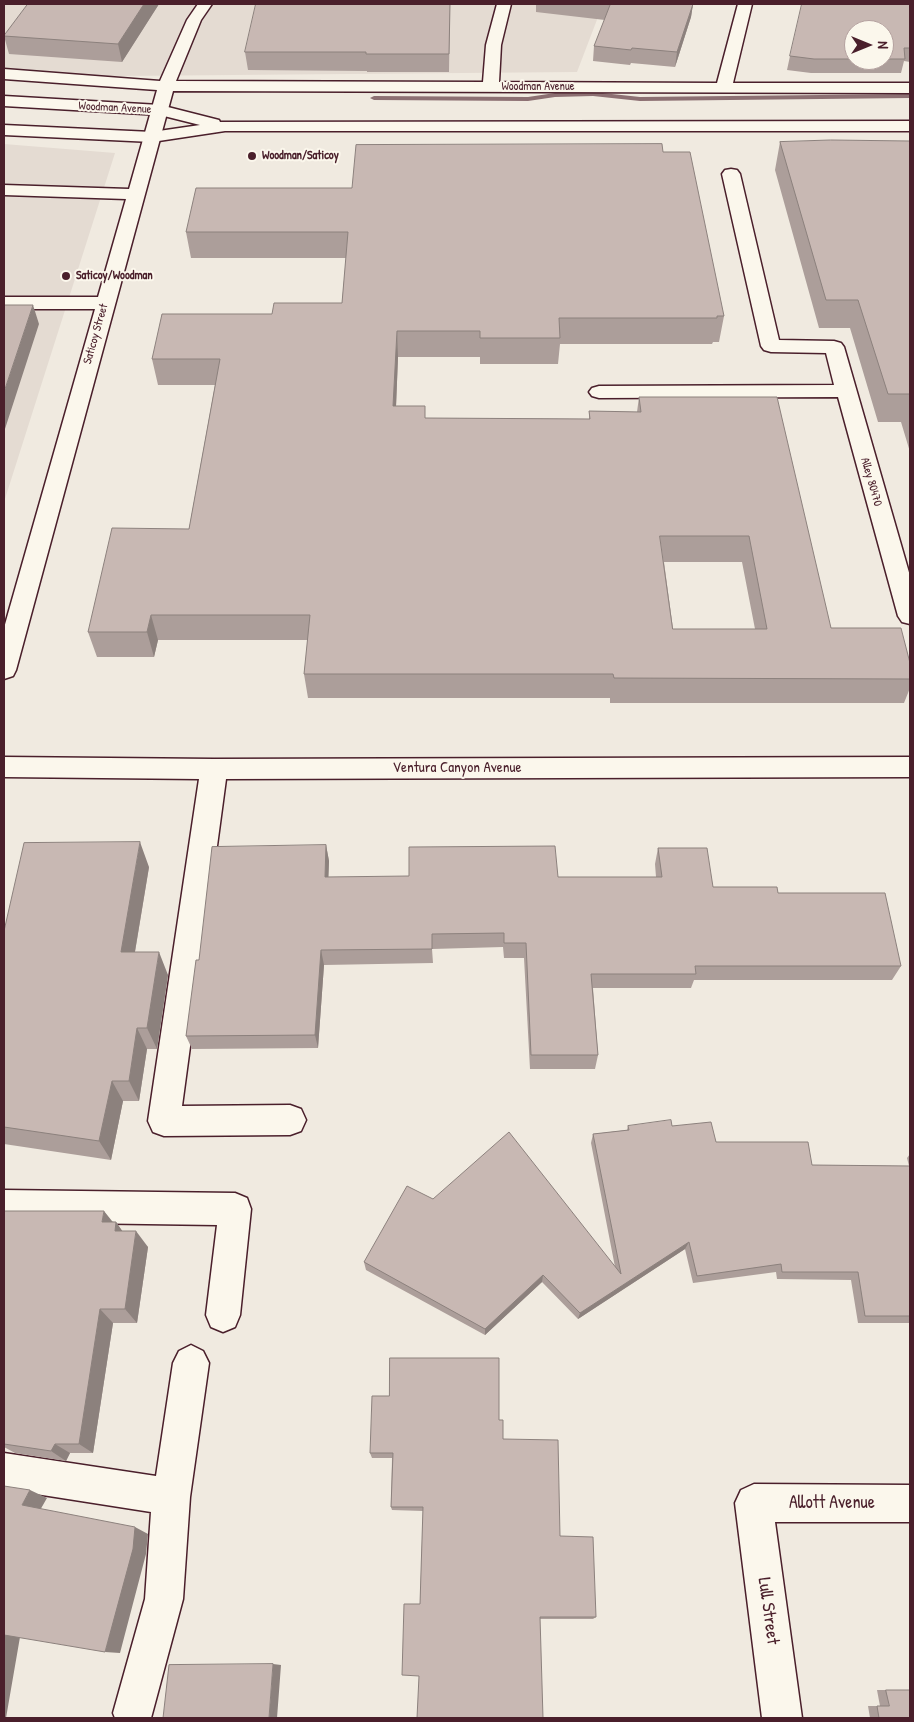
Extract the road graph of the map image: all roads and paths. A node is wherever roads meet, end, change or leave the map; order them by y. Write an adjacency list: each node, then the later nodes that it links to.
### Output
1 (205, 4): 5 (street, Saticoy Street)
2 (504, 4): 6 (street)
3 (745, 4): 7 (street)
4 (4, 74): 5 (street, Woodman Avenue)
5 (166, 86): 6 (street, Woodman Avenue); 10 (street, Saticoy Street)
6 (491, 87): 7 (street, Woodman Avenue)
7 (724, 88): 8 (street, Woodman Avenue)
8 (910, 88)
9 (4, 101): 10 (street, Woodman Avenue)
10 (160, 110): 11 (street, Woodman Avenue); 14 (street, Saticoy Street)
11 (225, 126): 12 (street, Woodman Avenue); 14 (street, Woodman Avenue)
12 (910, 126)
13 (4, 130): 14 (street, Woodman Avenue)
14 (152, 138): 17 (street, Saticoy Street)
15 (731, 174): 20 (street, Alley 80470)
16 (4, 190): 17 (street)
17 (136, 194): 19 (street, Saticoy Street)
18 (4, 303): 19 (street)
19 (104, 303): 22 (street, Saticoy Street)
20 (845, 391): 21 (street); 23 (street, Alley 80470)
21 (599, 392)
22 (13, 603): 24 (street, Saticoy Street)
23 (910, 616)
24 (4, 670)
25 (4, 767): 27 (street, Ventura Canyon Avenue)
26 (910, 767): 27 (street, Ventura Canyon Avenue)
27 (214, 769): 28 (street)
28 (290, 1120)
29 (4, 1206): 30 (street)
30 (223, 1315)
31 (191, 1363): 33 (street)
32 (4, 1471): 33 (street)
33 (171, 1497): 36 (street)
34 (754, 1503): 35 (street, Allott Avenue); 37 (street, Lull Street)
35 (910, 1503)
36 (133, 1713)
37 (782, 1718)

